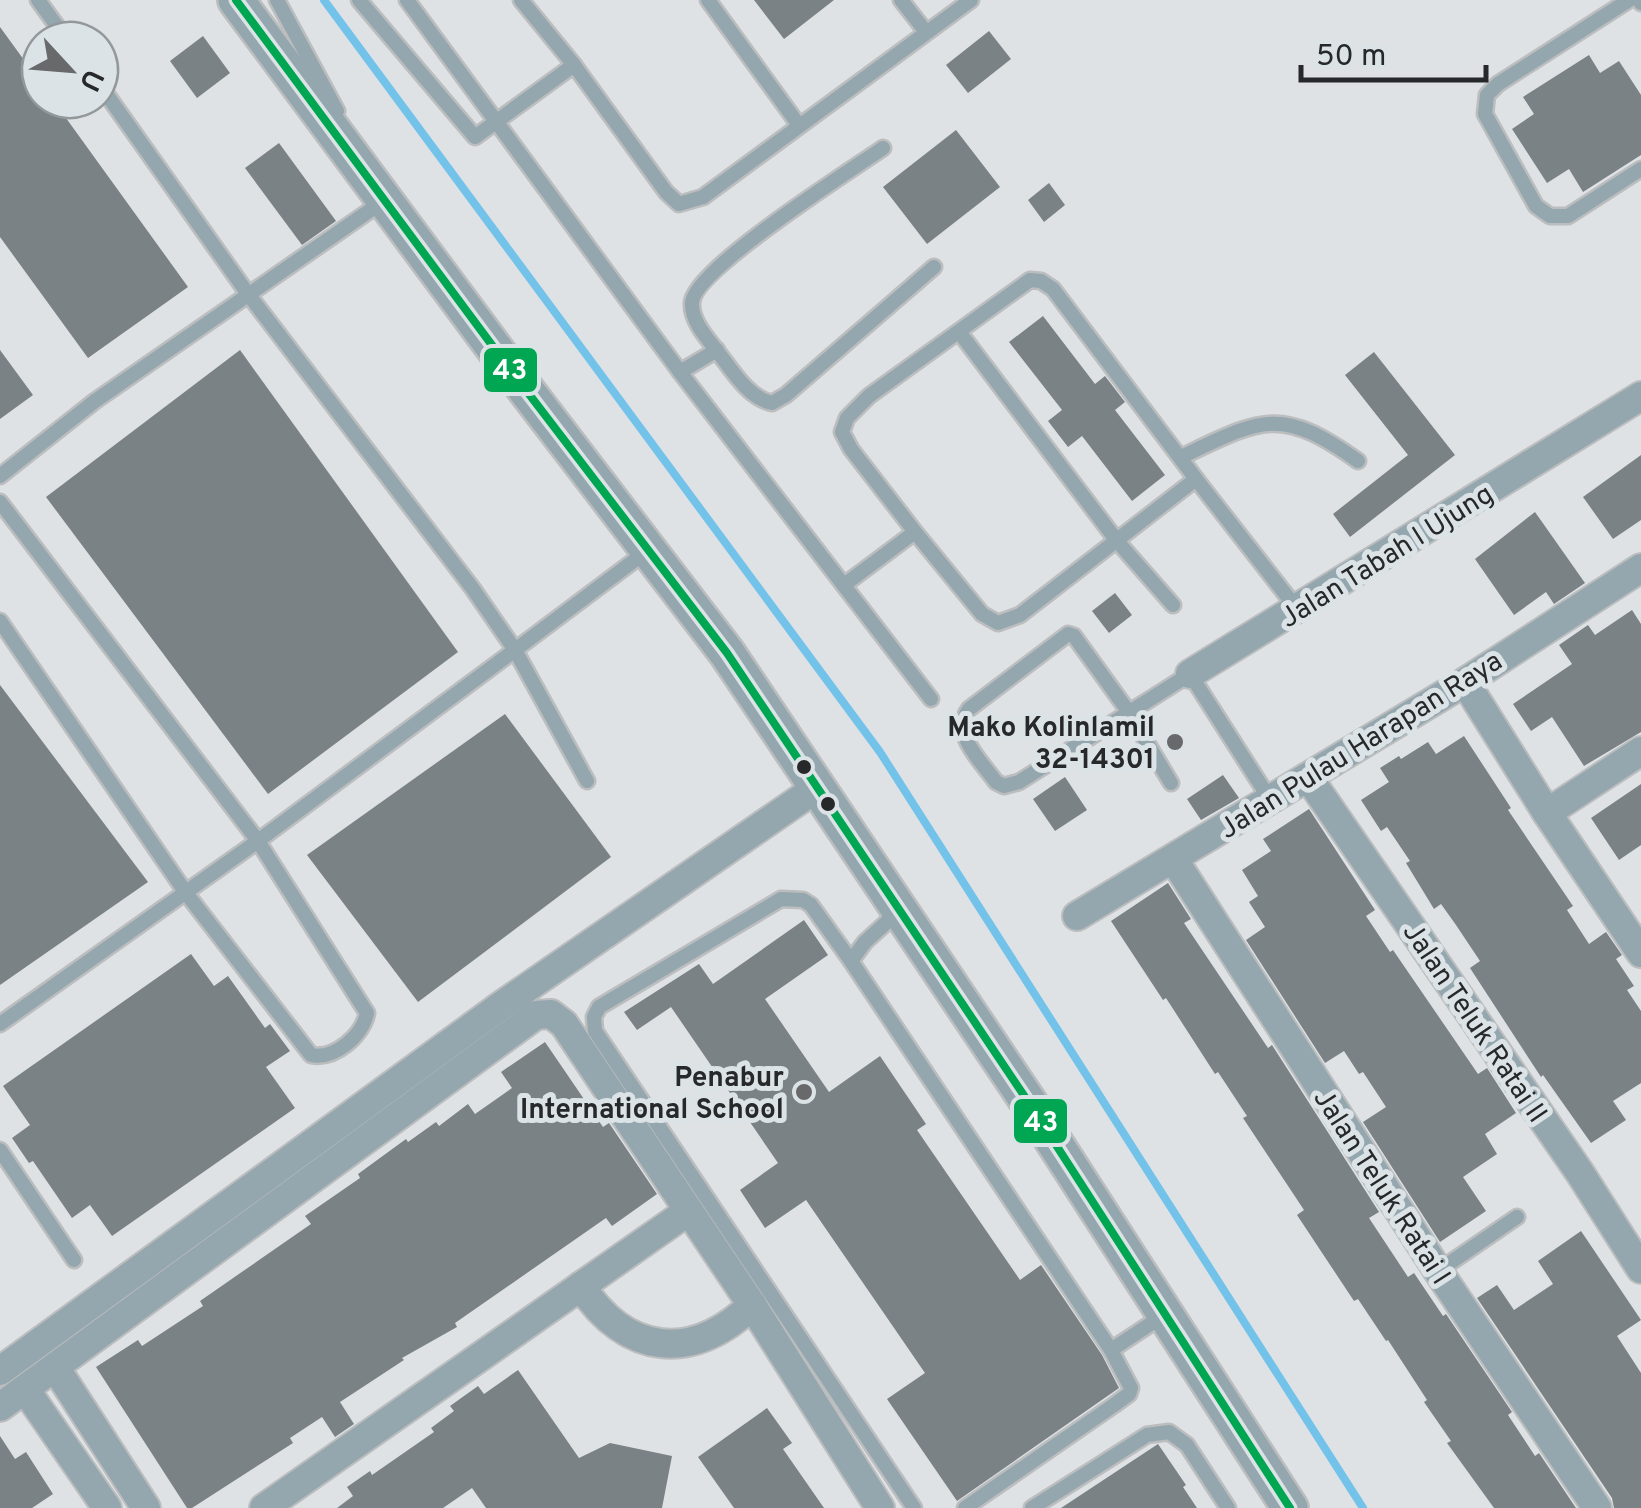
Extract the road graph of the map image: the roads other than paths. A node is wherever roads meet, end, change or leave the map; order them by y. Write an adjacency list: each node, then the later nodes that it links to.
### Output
1 (236, 0): 17 (street)
2 (277, 0): 17 (lane)
3 (359, 0): 13 (lane)
4 (406, 0): 13 (lane)
5 (521, 0): 11 (lane)
6 (708, 0): 14 (lane)
7 (902, 0): 10 (lane)
8 (970, 0): 10 (lane)
9 (1629, 0): 16 (lane)
10 (926, 32): 14 (lane)
11 (574, 65): 13 (lane); 14 (lane)
12 (120, 113): 19 (lane)
13 (497, 121): 22 (lane)
14 (798, 124)
15 (883, 148): 21 (lane)
16 (1641, 168)
17 (385, 201): 19 (lane); 31 (street)
18 (934, 268): 21 (lane)
19 (248, 294): 26 (lane); 37 (lane)
20 (960, 333): 24 (lane); 29 (lane); 30 (lane)
21 (717, 350): 22 (lane)
22 (680, 372): 33 (lane)
23 (1641, 396): 35 (street, Jalan Tabah I Ujung)
24 (1181, 457): 25 (lane); 27 (lane)
25 (1358, 461)
26 (0, 476)
27 (1196, 479): 30 (lane); 35 (lane)
28 (0, 502): 49 (lane)
29 (915, 532): 30 (lane); 33 (lane)
30 (1117, 540): 34 (lane)
31 (648, 550): 37 (lane); 46 (street)
32 (1641, 568): 39 (street, Jalan Pulau Harapan Raya)
33 (844, 584): 40 (lane)
34 (1173, 605)
35 (1297, 610): 38 (street, Jalan Tabah I Ujung)
36 (0, 620): 51 (lane)
37 (515, 650): 44 (lane); 49 (lane)
38 (1190, 674): 41 (lane, Jalan Tabah I Ujung); 47 (lane)
39 (1465, 682): 43 (street, Jalan Pulau Harapan Raya); 48 (street)
40 (932, 699)
41 (1128, 711): 41 (lane, Jalan Tabah I Ujung); 45 (lane)
42 (1641, 751): 48 (street)
43 (1308, 777): 50 (street, Jalan Pulau Harapan Raya); 61 (street, Jalan Teluk Ratai II)
44 (588, 781)
45 (1172, 783)
46 (818, 787): 52 (street); 68 (street)
47 (1264, 790)
48 (1547, 813): 54 (street)
49 (258, 842): 51 (lane); 51 (lane)
50 (1174, 860): 53 (street, Jalan Pulau Harapan Raya); 62 (street, Jalan Teluk Ratai I)
51 (186, 893): 56 (lane)
52 (900, 911): 55 (lane); 65 (street)
53 (1077, 916)
54 (1639, 945)
55 (851, 961): 66 (lane); 75 (lane)
56 (0, 1024)
57 (0, 1150): 60 (lane)
58 (688, 1212): 63 (street); 64 (street); 67 (street)
59 (1517, 1217): 62 (lane)
60 (74, 1260)
61 (1641, 1268)
62 (1438, 1272): 80 (street, Jalan Teluk Ratai I)
63 (581, 1286): 64 (street); 73 (street)
64 (752, 1305): 74 (street)
65 (1164, 1315): 66 (lane); 79 (street)
66 (1111, 1350): 76 (lane)
67 (55, 1367): 69 (street); 72 (street)
68 (0, 1371)
69 (25, 1389): 70 (street); 71 (street)
70 (0, 1407)
71 (107, 1508)
72 (146, 1508)
73 (264, 1508)
74 (880, 1508)
75 (914, 1508)
76 (965, 1508)
77 (1032, 1508): 78 (lane)
78 (1228, 1508)
79 (1290, 1508)
80 (1597, 1508)

